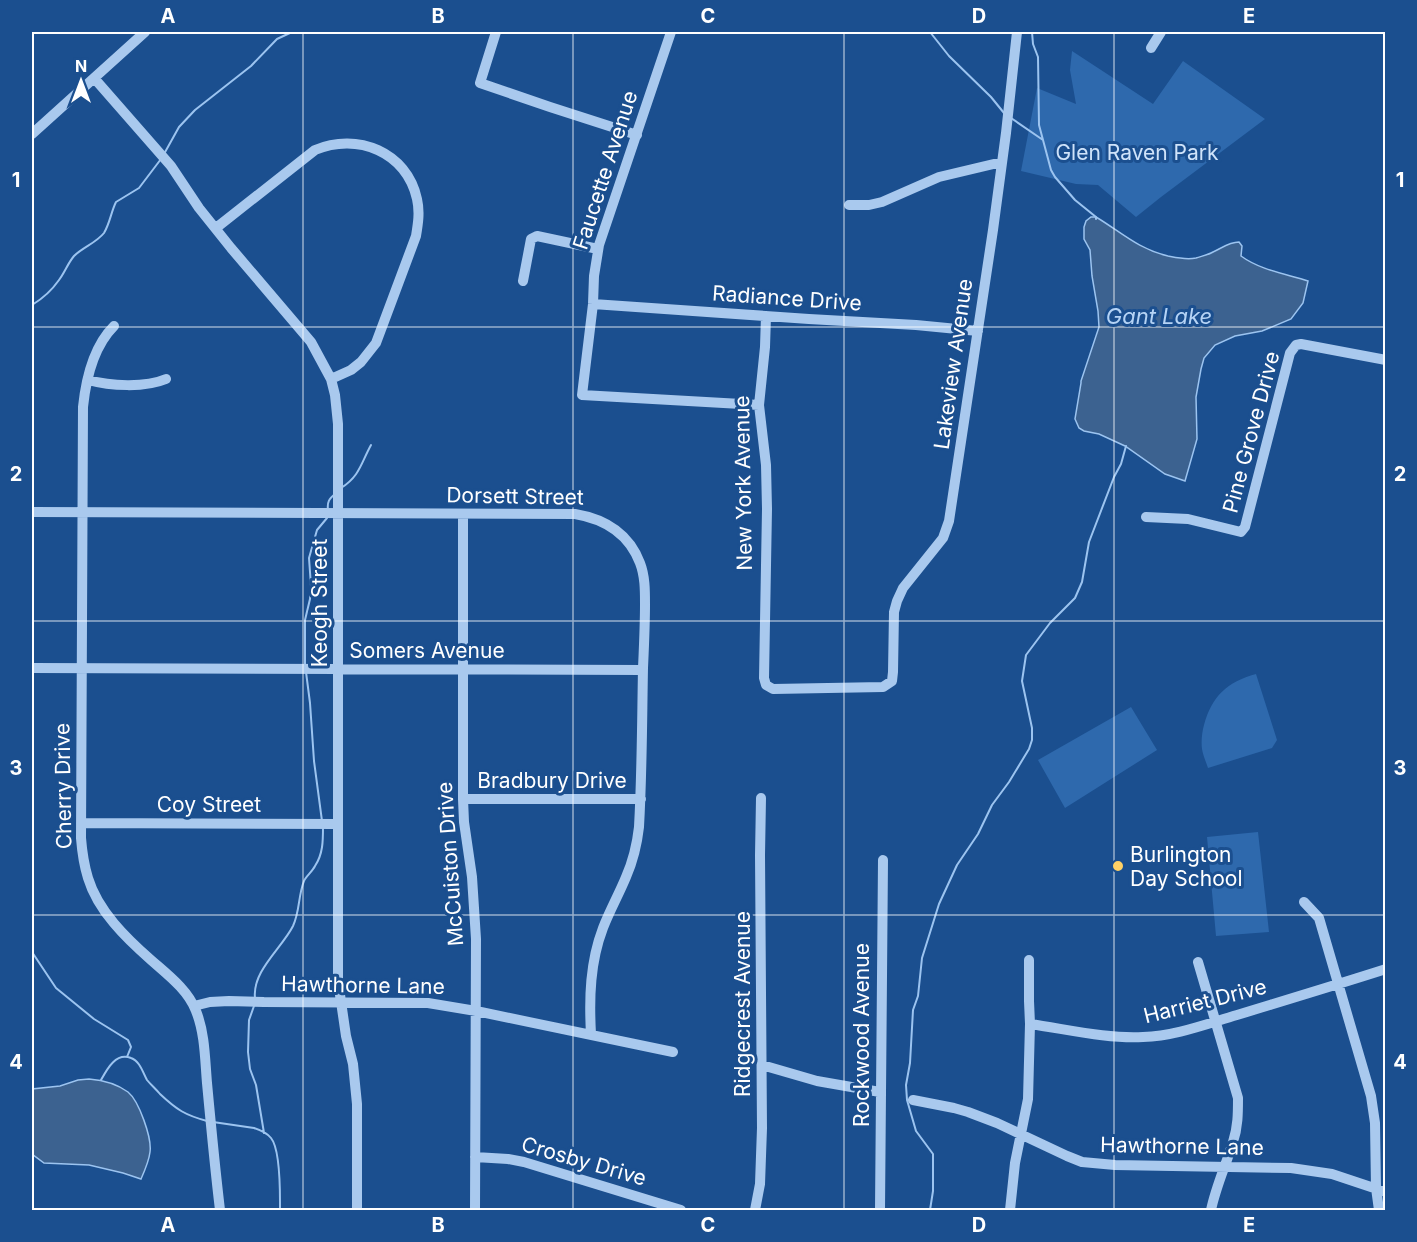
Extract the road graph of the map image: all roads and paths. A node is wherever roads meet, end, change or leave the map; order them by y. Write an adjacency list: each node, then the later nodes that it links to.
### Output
1 (145, 32): 7 (street)
2 (496, 32): 9 (street)
3 (671, 32): 9 (street, Faucette Avenue)
4 (1017, 32): 10 (street, Lakeview Avenue)
5 (1161, 32): 6 (street)
6 (1151, 48)
7 (94, 78): 8 (street); 12 (street, Keogh Street)
8 (32, 134)
9 (637, 135): 13 (street, Faucette Avenue)
10 (1002, 162): 11 (street); 18 (street, Lakeview Avenue)
11 (849, 205)
12 (216, 228): 21 (street, Keogh Street); 21 (street)
13 (598, 249): 14 (street); 15 (street, Faucette Avenue)
14 (523, 281)
15 (593, 304): 16 (street, Radiance Drive); 23 (street, Faucette Avenue)
16 (766, 316): 18 (street, Radiance Drive); 23 (street, New York Avenue)
17 (114, 326): 22 (street, Cherry Drive)
18 (978, 331): 34 (street, Lakeview Avenue)
19 (1386, 360): 28 (street, Pine Grove Drive)
20 (166, 379): 22 (street)
21 (331, 379): 26 (street, Keogh Street)
22 (88, 380): 25 (street, Cherry Drive)
23 (759, 405): 34 (street, New York Avenue)
24 (32, 512): 25 (street, Dorsett Street)
25 (82, 513): 26 (street, Dorsett Street); 30 (street, Cherry Drive)
26 (338, 514): 27 (street, Dorsett Street); 31 (street, Keogh Street)
27 (464, 514): 32 (street, McCuiston Drive); 33 (street, Dorsett Street)
28 (1146, 517)
29 (32, 668): 30 (street, Somers Avenue)
30 (82, 668): 31 (street, Somers Avenue); 38 (street, Cherry Drive)
31 (338, 669): 32 (street, Somers Avenue); 39 (street, Keogh Street)
32 (463, 669): 33 (street, Somers Avenue); 37 (street, McCuiston Drive)
33 (643, 670): 36 (street, Dorsett Street)
34 (766, 685)
35 (761, 798): 53 (street, Ridgecrest Avenue)
36 (641, 799): 37 (street, Bradbury Drive); 51 (street, Dorsett Street)
37 (463, 800): 48 (street, McCuiston Drive)
38 (81, 823): 39 (street, Coy Street); 47 (street, Cherry Drive)
39 (338, 824): 46 (street, Keogh Street)
40 (883, 860): 54 (street, Rockwood Avenue)
41 (1304, 902): 45 (street)
42 (1029, 960): 50 (street)
43 (1198, 962): 49 (street)
44 (1386, 969): 45 (street, Harriet Drive)
45 (1338, 984): 49 (street, Harriet Drive); 59 (street)
46 (340, 1002): 47 (street, Hawthorne Lane); 48 (street, Hawthorne Lane); 61 (street, Keogh Street)
47 (194, 1006): 60 (street, Cherry Drive)
48 (476, 1011): 51 (street, Hawthorne Lane); 57 (street, McCuiston Drive)
49 (1215, 1021): 50 (street, Harriet Drive); 58 (street)
50 (1030, 1024): 56 (street)
51 (591, 1034): 52 (street, Hawthorne Lane)
52 (673, 1052)
53 (762, 1065): 54 (street); 64 (street, Ridgecrest Avenue)
54 (880, 1092): 65 (street, Rockwood Avenue)
55 (913, 1100): 56 (street, Hawthorne Lane)
56 (1021, 1134): 58 (street, Hawthorne Lane); 66 (street)
57 (475, 1157): 62 (street, McCuiston Drive); 63 (street, Crosby Drive)
58 (1223, 1167): 59 (street, Hawthorne Lane); 67 (street)
59 (1381, 1190): 68 (street)
60 (220, 1210)
61 (357, 1210)
62 (475, 1210)
63 (681, 1210)
64 (755, 1210)
65 (880, 1210)
66 (1010, 1210)
67 (1211, 1210)
68 (1379, 1210)

